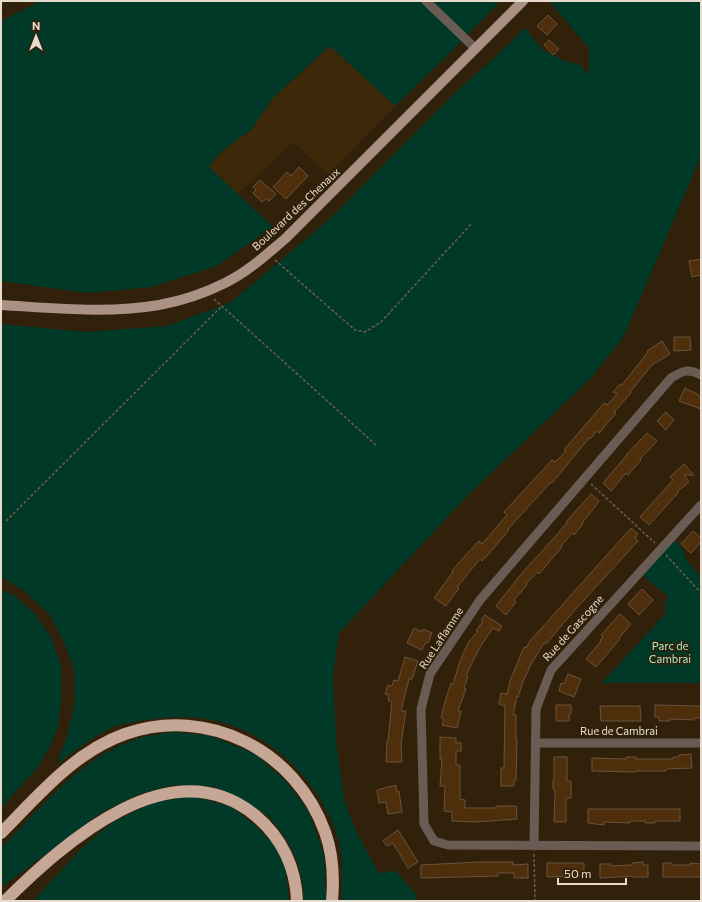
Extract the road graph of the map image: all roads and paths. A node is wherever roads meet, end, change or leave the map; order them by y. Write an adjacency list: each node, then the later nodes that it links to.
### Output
1 (426, 1): 3 (street)
2 (523, 1): 3 (main road, Boulevard des Chenaux)
3 (476, 48): 5 (main road, Boulevard des Chenaux)
4 (472, 223): 5 (path)
5 (268, 253): 6 (main road, Boulevard des Chenaux)
6 (205, 291): 7 (main road, Boulevard des Chenaux); 8 (path)
7 (1, 305)
8 (222, 306): 10 (path); 13 (path)
9 (701, 375): 11 (street, Rue Laflamme)
10 (376, 445)
11 (585, 478): 14 (path); 19 (street, Rue Laflamme)
12 (701, 505): 14 (street, Rue de Gascogne)
13 (6, 521)
14 (661, 549): 15 (path); 16 (street, Rue de Gascogne)
15 (701, 593)
16 (536, 743): 17 (street, Rue de Cambrai); 19 (street, Rue de Gascogne)
17 (701, 743)
18 (1, 833): 23 (highway)
19 (534, 846): 20 (street, Rue Laflamme); 24 (path)
20 (701, 846)
21 (5, 901): 22 (highway)
22 (297, 901)
23 (332, 901)
24 (535, 901)

